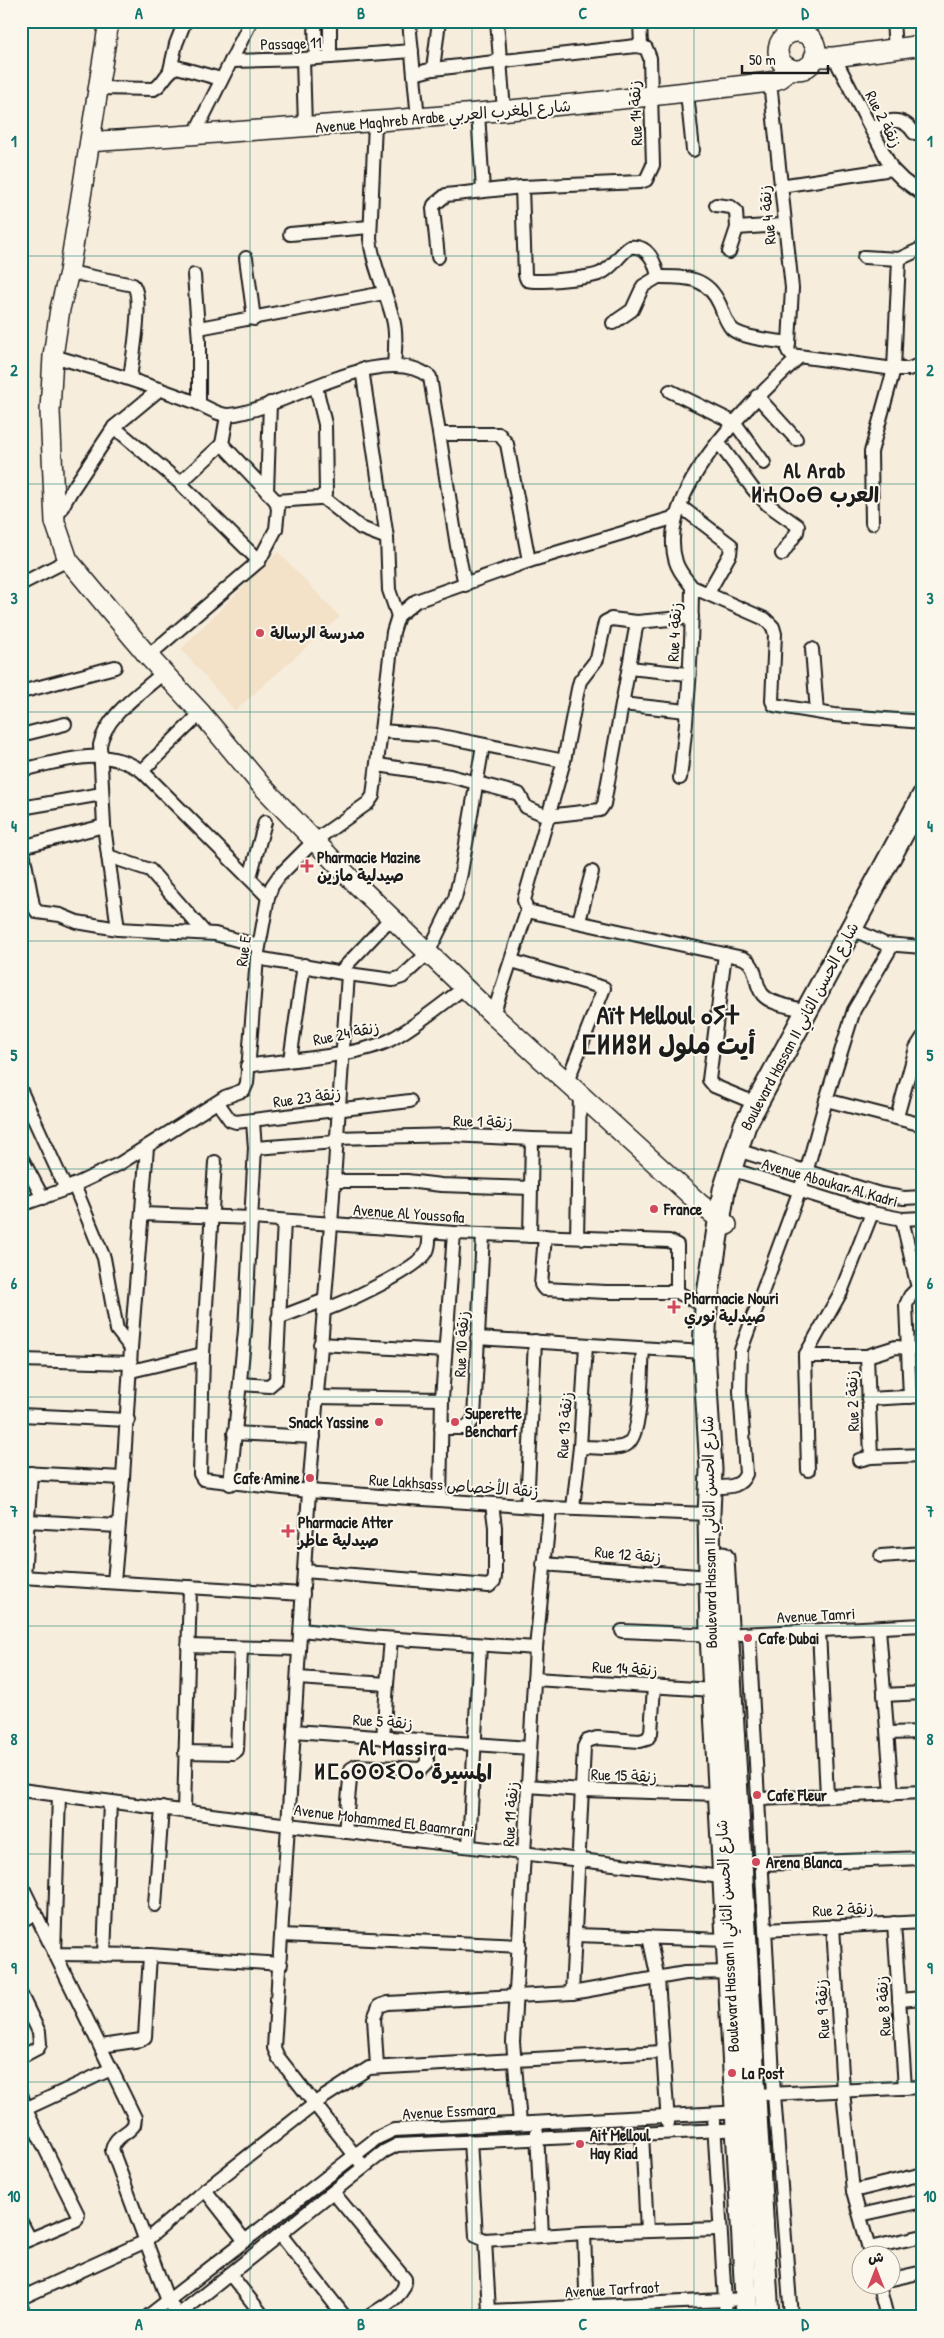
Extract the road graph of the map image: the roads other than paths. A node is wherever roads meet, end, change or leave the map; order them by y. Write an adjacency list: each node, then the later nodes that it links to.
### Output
1 (109, 21): 28 (street)
2 (185, 21): 24 (street)
3 (251, 21): 20 (street)
4 (314, 21): 19 (street)
5 (330, 21): 18 (street)
6 (409, 21): 15 (street)
7 (438, 21): 23 (street)
8 (497, 21): 21 (street)
9 (640, 21): 13 (street, Rue 14 زنقة)
10 (893, 21): 14 (street)
11 (794, 24): 16 (street); 22 (street)
12 (923, 45): 14 (street)
13 (639, 46): 21 (street); 30 (street, Rue 14 زنقة)
14 (895, 49): 17 (street)
15 (412, 51): 18 (street, Passage 11); 25 (street)
16 (814, 57): 17 (street); 22 (street)
17 (834, 57): 36 (street, Rue 2 زنقة)
18 (330, 58): 19 (street, Passage 11)
19 (309, 59): 20 (street, Passage 11); 35 (street)
20 (231, 61): 26 (street)
21 (501, 62): 23 (street); 31 (street)
22 (789, 68): 27 (street, Avenue Maghreb Arabe شارع المغرب العربي)
23 (433, 69): 25 (street)
24 (170, 70): 26 (street); 28 (street)
25 (414, 74): 33 (street)
26 (221, 79): 38 (street)
27 (770, 82): 29 (street, Avenue Maghreb Arabe شارع المغرب العربي); 42 (street, Rue 4 زنقة)
28 (98, 88): 39 (street)
29 (687, 93): 30 (street, Avenue Maghreb Arabe شارع المغرب العربي); 40 (street)
30 (651, 97): 31 (street, Avenue Maghreb Arabe شارع المغرب العربي); 43 (street, Rue 14 زنقة)
31 (504, 111): 32 (street, Avenue Maghreb Arabe شارع المغرب العربي)
32 (478, 113): 33 (street, Avenue Maghreb Arabe شارع المغرب العربي); 44 (street)
33 (418, 119): 34 (street, Avenue Maghreb Arabe شارع المغرب العربي)
34 (376, 123): 35 (street, Avenue Maghreb Arabe شارع المغرب العربي); 48 (street)
35 (305, 127): 38 (street, Avenue Maghreb Arabe شارع المغرب العربي)
36 (872, 132): 37 (street); 41 (street, Rue 2 زنقة)
37 (914, 133)
38 (194, 135): 39 (street, Avenue Maghreb Arabe شارع المغرب العربي)
39 (90, 142): 57 (street)
40 (693, 150)
41 (892, 169): 42 (street, Rue 2 زنقة); 45 (street, Rue 2 زنقة)
42 (780, 186): 47 (street, Rue 4 زنقة)
43 (522, 187): 44 (street); 59 (street)
44 (483, 190): 53 (street)
45 (923, 195)
46 (716, 205): 49 (street)
47 (783, 225): 49 (street); 64 (street, Rue 4 زنقة)
48 (369, 227): 50 (street); 60 (street)
49 (737, 228): 52 (street)
50 (290, 234)
51 (923, 248): 56 (street)
52 (729, 252)
53 (438, 257)
54 (864, 257): 56 (street)
55 (246, 258): 61 (street)
56 (899, 259): 69 (street)
57 (69, 272): 65 (street); 71 (street)
58 (194, 275): 63 (street)
59 (658, 277): 62 (street); 64 (street)
60 (384, 293): 61 (street); 68 (street)
61 (254, 319): 63 (street)
62 (613, 322)
63 (198, 328): 76 (street)
64 (788, 343): 66 (street)
65 (54, 356): 71 (street); 90 (street)
66 (798, 357): 69 (street); 75 (street, Rue 4 زنقة)
67 (923, 364): 69 (street)
68 (394, 366): 70 (street); 81 (street)
69 (894, 368): 91 (street)
70 (362, 369): 72 (street); 92 (street)
71 (130, 378): 73 (street)
72 (316, 387): 77 (street); 88 (street)
73 (160, 389): 76 (street); 80 (street)
74 (670, 391): 79 (street)
75 (757, 396): 79 (street, Rue 4 زنقة); 82 (street)
76 (199, 404): 78 (street)
77 (270, 404): 78 (street); 87 (street)
78 (227, 416): 84 (street)
79 (735, 423): 83 (street, Rue 4 زنقة); 85 (street)
80 (114, 427): 86 (street); 90 (street)
81 (440, 434): 96 (street); 98 (street)
82 (796, 439)
83 (718, 442): 89 (street, Rue 4 زنقة); 93 (street)
84 (222, 444): 86 (street); 87 (street)
85 (764, 462)
86 (180, 483): 95 (street)
87 (272, 496): 88 (street); 95 (street)
88 (322, 497): 92 (street)
89 (678, 512): 96 (street); 99 (street, Rue 4 زنقة); 100 (street)
90 (55, 522): 94 (street)
91 (872, 523)
92 (387, 538): 101 (street)
93 (782, 554)
94 (68, 560): 97 (street); 105 (street)
95 (259, 561): 105 (street)
96 (529, 561): 98 (street)
97 (21, 584)
98 (465, 585): 101 (street)
99 (692, 587): 100 (street); 102 (street, Rue 4 زنقة)
100 (708, 593): 113 (street)
101 (398, 616): 117 (street, Rue E)
102 (692, 617): 103 (street); 109 (street, Rue 4 زنقة)
103 (637, 622): 107 (street); 121 (street)
104 (812, 649): 113 (street)
105 (148, 656): 108 (street)
106 (116, 667): 110 (street)
107 (629, 668): 109 (street); 111 (street)
108 (163, 673): 114 (street); 120 (street)
109 (688, 674): 112 (street, Rue 4 زنقة)
110 (21, 692)
111 (622, 704): 112 (street); 130 (street)
112 (686, 711): 125 (street, Rue 4 زنقة)
113 (816, 712): 115 (street)
114 (201, 713): 124 (street); 134 (street)
115 (923, 722)
116 (65, 724): 118 (street)
117 (381, 731): 119 (street); 122 (street, Rue E)
118 (21, 735)
119 (483, 745): 121 (street); 126 (street)
120 (100, 755): 123 (street); 124 (street); 127 (street)
121 (564, 762): 130 (street)
122 (378, 765): 126 (street); 134 (street, Rue E)
123 (21, 770)
124 (142, 771): 138 (street)
125 (680, 778)
126 (477, 785): 130 (street); 150 (street)
127 (102, 794): 129 (street); 133 (street)
128 (923, 796): 132 (main road, Boulevard Hassan II شارع الحسن الثاني)
129 (21, 808)
130 (547, 816): 141 (street)
131 (265, 822): 138 (street)
132 (919, 822): 145 (main road, Boulevard Hassan II شارع الحسن الثاني)
133 (104, 826): 135 (street); 136 (street)
134 (314, 841): 139 (street, Rue E); 142 (street)
135 (22, 845): 140 (street)
136 (108, 856): 144 (street); 146 (street)
137 (592, 872): 143 (street)
138 (250, 877): 139 (street)
139 (268, 897): 149 (street, Rue E)
140 (27, 907): 144 (street)
141 (527, 911): 143 (street); 152 (street)
142 (391, 918): 150 (street); 154 (street)
143 (579, 921): 151 (street)
144 (118, 929): 146 (street)
145 (856, 930): 147 (street); 156 (main road, Boulevard Hassan II شارع الحسن الثاني); 178 (main road, Boulevard Hassan II شارع الحسن الثاني)
146 (205, 933): 149 (street)
147 (892, 946): 148 (street); 164 (street)
148 (923, 947)
149 (258, 952): 153 (street); 161 (street, Rue E)
150 (428, 952): 154 (street); 155 (street)
151 (725, 954): 156 (street); 167 (street)
152 (512, 961): 157 (street); 162 (street)
153 (304, 965): 154 (street); 160 (street)
154 (344, 973): 159 (street)
155 (465, 987): 157 (street); 159 (street, Rue 24 زنقة)
156 (807, 1011): 167 (main road, Boulevard Hassan II شارع الحسن الثاني)
157 (493, 1015): 162 (street)
158 (923, 1037): 169 (street)
159 (342, 1052): 160 (street, Rue 24 زنقة); 168 (street)
160 (290, 1060): 161 (street, Rue 24 زنقة)
161 (247, 1066): 166 (street, Rue E)
162 (574, 1087): 174 (street); 195 (street)
163 (21, 1091): 182 (street)
164 (826, 1100): 169 (street); 180 (street)
165 (410, 1101): 168 (street, Rue 23 زنقة)
166 (218, 1103): 170 (street, Rue 23 زنقة); 175 (street)
167 (755, 1103): 178 (main road, Boulevard Hassan II شارع الحسن الثاني)
168 (338, 1108): 170 (street, Rue 23 زنقة); 173 (street)
169 (897, 1116): 171 (street)
170 (253, 1122): 176 (street)
171 (923, 1125)
172 (532, 1139): 173 (street, Rue 1 زنقة); 174 (street); 183 (street, Rue 1 زنقة)
173 (336, 1140): 176 (street, Rue 1 زنقة); 181 (street)
174 (579, 1140): 202 (street)
175 (146, 1146): 182 (street); 188 (street)
176 (255, 1148): 191 (street)
177 (21, 1157): 186 (street)
178 (739, 1161): 180 (street, Avenue Aboukar Al Kadri); 184 (street, Avenue Aboukar Al Kadri); 195 (main road, Boulevard Hassan II شارع الحسن الثاني)
179 (215, 1162): 190 (street)
180 (806, 1173): 184 (street); 185 (street, Avenue Aboukar Al Kadri)
181 (333, 1181): 183 (street); 196 (street)
182 (70, 1187): 186 (street); 212 (street)
183 (531, 1188): 200 (street, Rue 1 زنقة)
184 (799, 1192): 189 (street, Avenue Aboukar Al Kadri); 238 (street)
185 (923, 1197)
186 (43, 1198): 187 (street)
187 (21, 1205)
188 (142, 1214): 190 (street, Avenue Al Youssofia); 212 (street)
189 (872, 1214): 193 (street, Avenue Aboukar Al Kadri); 218 (street)
190 (213, 1216): 191 (street, Avenue Al Youssofia); 217 (street)
191 (252, 1218): 194 (street, Avenue Al Youssofia); 222 (street)
192 (923, 1218): 193 (street, Avenue Aboukar Al Kadri)
193 (902, 1219): 203 (street)
194 (284, 1221): 196 (street, Avenue Al Youssofia); 207 (street)
195 (723, 1222): 206 (main road, Boulevard Hassan II شارع الحسن الثاني); 238 (main road, Boulevard Hassan II شارع الحسن الثاني)
196 (331, 1225): 197 (street, Avenue Al Youssofia); 205 (street)
197 (429, 1232): 198 (street, Avenue Al Youssofia); 205 (street)
198 (454, 1233): 199 (street, Avenue Al Youssofia); 215 (street, Rue 10 زنقة)
199 (483, 1234): 200 (street, Avenue Al Youssofia); 208 (street, Rue 10 زنقة)
200 (530, 1236): 201 (street, Avenue Al Youssofia)
201 (545, 1236): 202 (street, Avenue Al Youssofia); 204 (street)
202 (577, 1237): 204 (street, Avenue Al Youssofia)
203 (920, 1287): 213 (street)
204 (678, 1292): 206 (street)
205 (324, 1305): 207 (street); 210 (street)
206 (706, 1308): 216 (main road, Boulevard Hassan II شارع الحسن الثاني)
207 (278, 1318): 222 (street)
208 (476, 1338): 209 (street); 229 (street, Rue 10 زنقة)
209 (535, 1341): 211 (street); 242 (street)
210 (320, 1344): 215 (street); 223 (street)
211 (586, 1345): 214 (street); 232 (street, Rue 13 زنقة)
212 (131, 1348): 221 (street)
213 (908, 1348): 219 (street, Rue 2 زنقة); 224 (street)
214 (643, 1349): 216 (street); 232 (street)
215 (445, 1352): 225 (street, Rue 10 زنقة)
216 (704, 1352): 245 (main road, Boulevard Hassan II شارع الحسن الثاني)
217 (203, 1354): 221 (street); 237 (street, Rue Lakhsass زنقة الأخصاص)
218 (805, 1356): 219 (street); 234 (street)
219 (867, 1356): 226 (street, Rue 2 زنقة)
220 (21, 1360): 221 (street)
221 (131, 1367): 228 (street)
222 (240, 1384): 230 (street)
223 (316, 1397): 225 (street); 231 (street)
224 (916, 1397): 226 (street)
225 (442, 1399): 229 (street, Rue 10 زنقة)
226 (868, 1399): 233 (street, Rue 2 زنقة)
227 (21, 1416): 228 (street)
228 (128, 1420): 236 (street)
229 (442, 1428): 240 (street, Rue 10 زنقة)
230 (234, 1433): 231 (street); 237 (street)
231 (314, 1437): 239 (street)
232 (580, 1447): 244 (street, Rue 13 زنقة)
233 (923, 1455)
234 (808, 1470)
235 (26, 1473): 236 (street); 246 (street)
236 (124, 1478): 247 (street)
237 (230, 1484): 239 (street, Rue Lakhsass زنقة الأخصاص)
238 (718, 1487): 262 (main road, Boulevard Hassan II شارع الحسن الثاني)
239 (309, 1491): 240 (street, Rue Lakhsass زنقة الأخصاص); 251 (street)
240 (440, 1499): 241 (street, Rue Lakhsass زنقة الأخصاص)
241 (492, 1504): 242 (street, Rue Lakhsass زنقة الأخصاص); 251 (street)
242 (527, 1506): 243 (street, Rue Lakhsass زنقة الأخصاص)
243 (550, 1508): 244 (street, Rue Lakhsass زنقة الأخصاص); 250 (street, Rue 11 زنقة)
244 (573, 1508): 245 (street, Rue Lakhsass زنقة الأخصاص)
245 (709, 1514): 253 (main road, Boulevard Hassan II شارع الحسن الثاني)
246 (28, 1521): 247 (street); 252 (street)
247 (118, 1526): 254 (street)
248 (923, 1553): 249 (street)
249 (881, 1556)
250 (543, 1564): 253 (street, Rue 12 زنقة); 267 (street, Rue 11 زنقة)
251 (304, 1571): 256 (street)
252 (23, 1577): 254 (street)
253 (710, 1577): 262 (main road, Boulevard Hassan II شارع الحسن الثاني)
254 (114, 1582): 255 (street)
255 (190, 1587): 256 (street); 265 (street)
256 (303, 1594): 259 (street)
257 (923, 1625): 258 (street, Avenue Tamri)
258 (879, 1628): 261 (street, Avenue Tamri); 275 (street)
259 (301, 1630): 263 (street); 268 (street)
260 (622, 1631): 262 (street)
261 (819, 1631): 262 (street, Avenue Tamri); 291 (street)
262 (730, 1635): 273 (main road, Boulevard Hassan II شارع الحسن الثاني); 292 (street); 300 (main road, Boulevard Hassan II شارع الحسن الثاني)
263 (391, 1638): 264 (street); 271 (street)
264 (480, 1645): 267 (street); 281 (street)
265 (188, 1646): 266 (street); 283 (street)
266 (240, 1648): 268 (street); 283 (street)
267 (536, 1648): 270 (street, Rue 11 زنقة)
268 (299, 1650): 269 (street)
269 (298, 1678): 271 (street); 276 (street)
270 (534, 1679): 272 (street, Rue 14 زنقة); 282 (street, Rue 11 زنقة)
271 (387, 1684): 279 (street)
272 (654, 1686): 273 (street, Rue 14 زنقة); 286 (street)
273 (714, 1690): 288 (main road, Boulevard Hassan II شارع الحسن الثاني)
274 (923, 1693): 275 (street)
275 (884, 1695): 278 (street)
276 (294, 1731): 279 (street, Rue 5 زنقة); 296 (street)
277 (923, 1732): 278 (street)
278 (888, 1733): 289 (street)
279 (383, 1738): 280 (street, Rue 5 زنقة)
280 (427, 1741): 281 (street, Rue 5 زنقة); 297 (street)
281 (475, 1744): 282 (street, Rue 5 زنقة); 298 (street)
282 (529, 1748): 284 (street, Rue 11 زنقة)
283 (185, 1752): 295 (street)
284 (528, 1786): 286 (street, Rue 15 زنقة); 299 (street, Rue 11 زنقة)
285 (21, 1790): 290 (street, Avenue Mohammed El Baamrani)
286 (582, 1790): 288 (street, Rue 15 زنقة); 302 (street)
287 (923, 1792): 289 (street)
288 (720, 1794): 300 (main road, Boulevard Hassan II شارع الحسن الثاني)
289 (892, 1794): 291 (street)
290 (59, 1795): 293 (street, Avenue Mohammed El Baamrani); 318 (street)
291 (826, 1796): 292 (street)
292 (759, 1799): 303 (street)
293 (110, 1802): 294 (street, Avenue Mohammed El Baamrani); 319 (street)
294 (162, 1808): 295 (street, Avenue Mohammed El Baamrani); 306 (street)
295 (184, 1811): 296 (street, Avenue Mohammed El Baamrani)
296 (289, 1825): 297 (street, Avenue Mohammed El Baamrani); 313 (street)
297 (345, 1832): 298 (street, Avenue Mohammed El Baamrani)
298 (469, 1846): 299 (street, Avenue Mohammed El Baamrani)
299 (523, 1852): 302 (street, Avenue Mohammed El Baamrani); 317 (street, Rue 11 زنقة)
300 (732, 1856): 304 (main road, Boulevard Hassan II شارع الحسن الثاني)
301 (923, 1858): 303 (street)
302 (579, 1859): 304 (street, Avenue Mohammed El Baamrani); 314 (street)
303 (762, 1864): 312 (street)
304 (734, 1879): 316 (main road, Boulevard Hassan II شارع الحسن الثاني); 340 (main road, Boulevard Hassan II شارع الحسن الثاني)
305 (21, 1884): 307 (street)
306 (155, 1905)
307 (36, 1913): 308 (street); 318 (street)
308 (21, 1920)
309 (923, 1922): 310 (street, Rue 2 زنقة)
310 (894, 1923): 311 (street, Rue 2 زنقة); 328 (street, Rue 8 زنقة)
311 (833, 1926): 312 (street, Rue 2 زنقة); 337 (street, Rue 9 زنقة)
312 (765, 1930): 340 (street)
313 (282, 1935): 317 (street); 321 (street)
314 (575, 1935): 315 (street); 324 (street)
315 (650, 1937): 316 (street); 323 (street)
316 (727, 1940): 322 (main road, Boulevard Hassan II شارع الحسن الثاني)
317 (519, 1946): 326 (street, Rue 11 زنقة)
318 (54, 1954): 319 (street); 329 (street)
319 (104, 1955): 320 (street)
320 (150, 1955): 321 (street); 329 (street)
321 (281, 1964): 339 (street)
322 (729, 1972): 323 (street); 340 (main road, Boulevard Hassan II شارع الحسن الثاني)
323 (658, 1979): 324 (street); 330 (street)
324 (572, 1993): 326 (street)
325 (21, 1995): 331 (street)
326 (515, 1996): 332 (street, Rue 11 زنقة); 333 (street)
327 (923, 1998): 328 (street)
328 (899, 2000): 336 (street, Rue 8 زنقة)
329 (101, 2046): 334 (street)
330 (663, 2052): 332 (street); 343 (street)
331 (21, 2057)
332 (514, 2060): 333 (street); 345 (street, Rue 11 زنقة)
333 (377, 2066): 339 (street)
334 (111, 2069): 341 (street); 369 (street)
335 (923, 2087): 336 (street)
336 (905, 2088): 337 (street)
337 (842, 2091): 340 (street); 355 (street, Rue 9 زنقة)
338 (21, 2094): 341 (street)
339 (315, 2104): 351 (street); 354 (street)
340 (750, 2109): 342 (street, Avenue Essmara); 346 (street, Avenue Essmara); 380 (main road, Boulevard Hassan II شارع الحسن الثاني); 390 (main road, Boulevard Hassan II شارع الحسن الثاني); 391 (street)
341 (24, 2110): 367 (street)
342 (714, 2113): 343 (street, Avenue Essmara); 346 (street)
343 (667, 2116): 344 (street, Avenue Essmara); 347 (street)
344 (536, 2122): 345 (street, Avenue Essmara); 349 (street)
345 (520, 2123): 351 (street, Avenue Essmara)
346 (715, 2131): 347 (street, Avenue Essmara); 360 (street)
347 (668, 2133): 348 (street, Avenue Essmara)
348 (642, 2134): 349 (street, Avenue Essmara); 361 (street)
349 (537, 2138): 350 (street, Avenue Essmara); 364 (street)
350 (470, 2141): 352 (street, Avenue Essmara); 366 (street)
351 (355, 2154): 352 (street); 368 (street, Avenue Essmara)
352 (364, 2167): 356 (street, Avenue Essmara)
353 (923, 2174): 355 (street)
354 (204, 2190): 368 (street); 369 (street)
355 (853, 2191): 358 (street, Rue 9 زنقة)
356 (333, 2192): 363 (street, Avenue Essmara); 388 (street)
357 (923, 2200): 358 (street)
358 (860, 2215): 370 (street, Rue 9 زنقة)
359 (21, 2222): 367 (street)
360 (719, 2229): 361 (street); 377 (street)
361 (647, 2231): 362 (street)
362 (584, 2233): 364 (street); 381 (street)
363 (280, 2234): 373 (street, Avenue Essmara); 387 (street)
364 (542, 2236): 366 (street)
365 (923, 2236): 371 (street)
366 (485, 2240): 382 (street)
367 (26, 2241)
368 (245, 2241): 378 (street, Avenue Essmara)
369 (144, 2242): 376 (street); 378 (street)
370 (868, 2246)
371 (889, 2246)
372 (923, 2272): 374 (street)
373 (230, 2274): 383 (street, Avenue Essmara); 386 (street)
374 (902, 2277)
375 (882, 2296): 392 (street)
376 (21, 2298)
377 (724, 2300): 380 (street, Avenue Tarfraot); 381 (street, Avenue Tarfraot); 389 (street)
378 (168, 2301): 383 (street); 385 (street, Avenue Essmara)
379 (21, 2306): 384 (street)
380 (747, 2308)
381 (587, 2311): 382 (street, Avenue Tarfraot)
382 (486, 2314)
383 (178, 2316)
384 (26, 2317)
385 (147, 2317)
386 (264, 2317)
387 (345, 2317)
388 (368, 2317)
389 (726, 2317)
390 (768, 2317)
391 (791, 2317)
392 (887, 2317)

